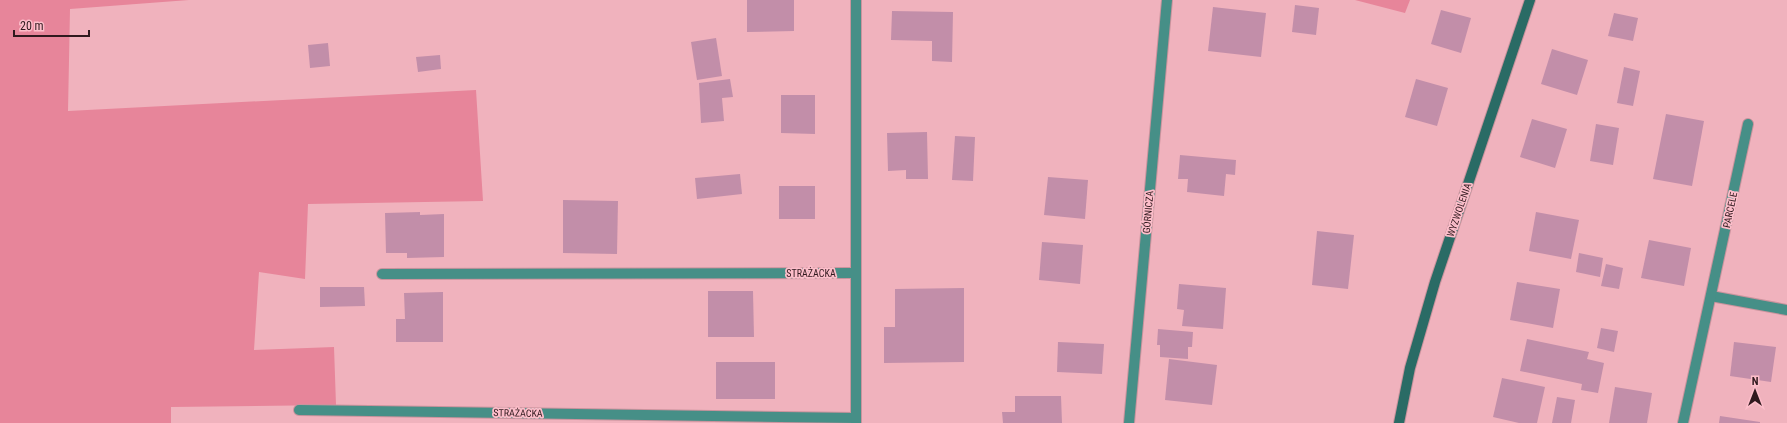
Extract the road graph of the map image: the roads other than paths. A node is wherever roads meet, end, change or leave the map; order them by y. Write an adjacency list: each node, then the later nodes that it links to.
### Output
1 (856, 0): 5 (street, STRAŻACKA)
2 (1167, 0): 11 (street, GÓRNICZA)
3 (1530, 0): 12 (main road, WYZWOLENIA)
4 (1748, 124): 7 (street, PARCELE)
5 (856, 273): 6 (street, STRAŻACKA); 10 (street, STRAŻACKA)
6 (382, 274)
7 (1711, 296): 8 (street); 13 (street, PARCELE)
8 (1787, 310)
9 (299, 410): 10 (street, STRAŻACKA)
10 (856, 420)
11 (1129, 423)
12 (1398, 423)
13 (1683, 423)

